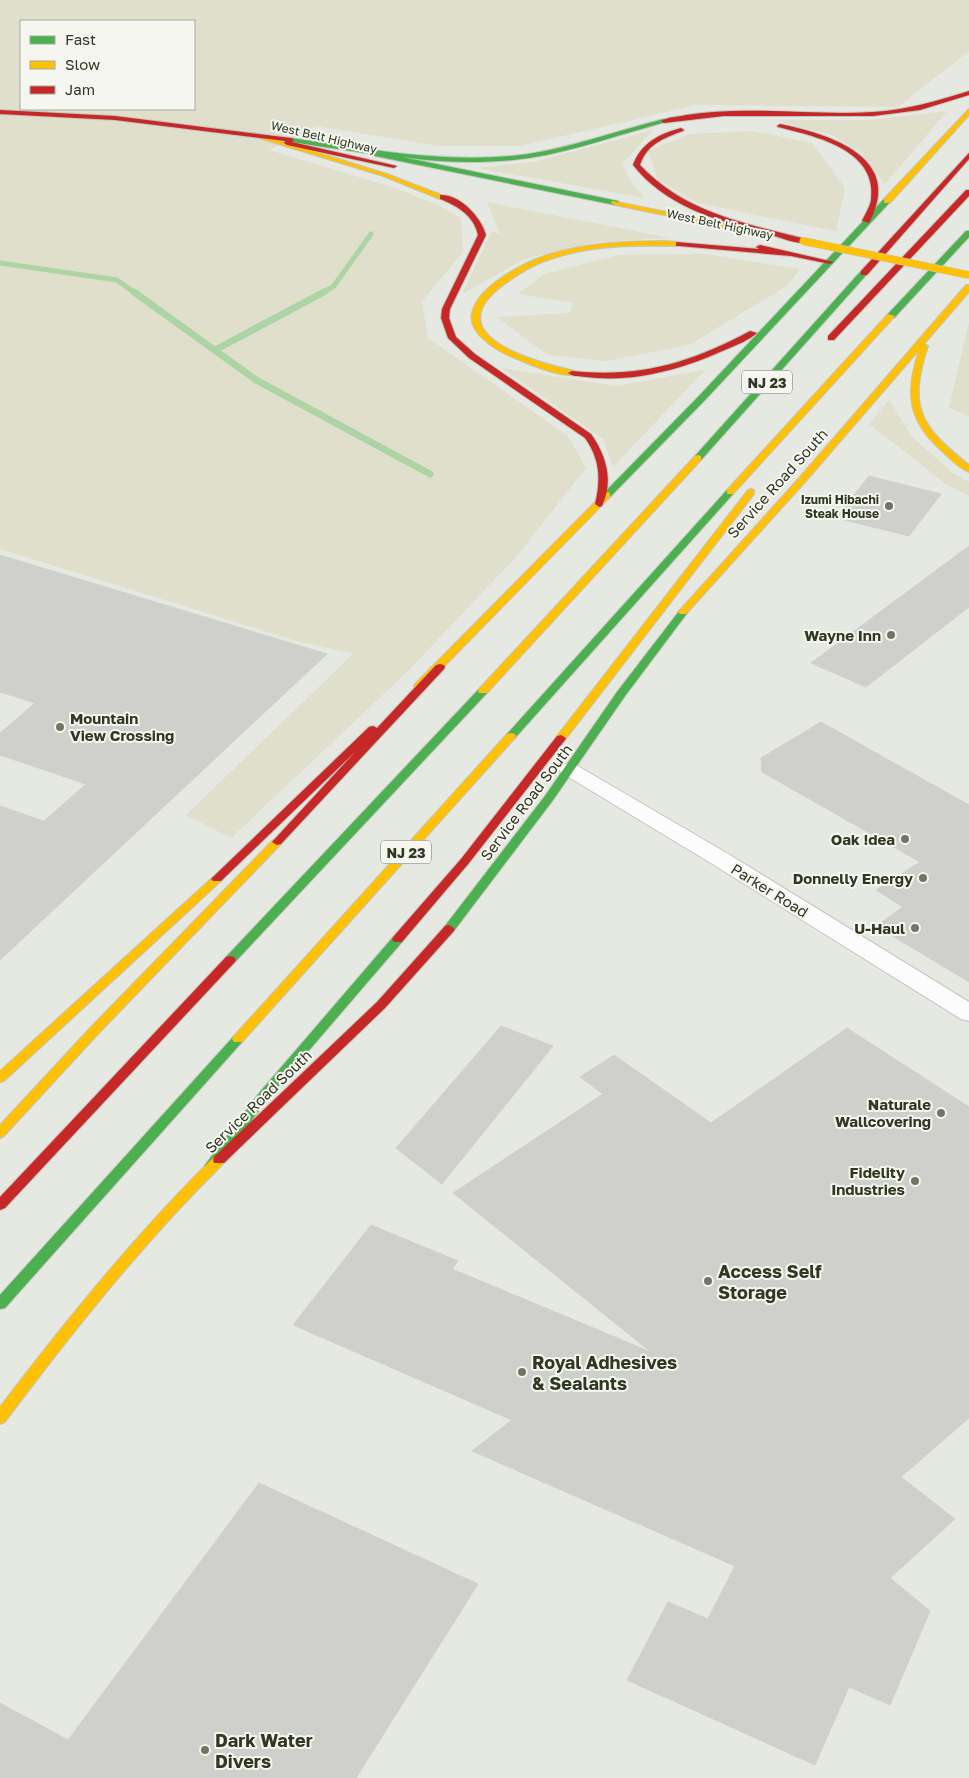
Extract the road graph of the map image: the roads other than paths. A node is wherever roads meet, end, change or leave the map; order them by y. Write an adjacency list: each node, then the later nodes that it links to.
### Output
1 (969, 93): 5 (main road)
2 (969, 111): 11 (main road)
3 (0, 112): 4 (main road)
4 (261, 137): 5 (main road, West Belt Highway); 8 (main road, West Belt Highway); 25 (main road)
5 (291, 140): 12 (main road, West Belt Highway)
6 (969, 155): 26 (main road, NJ 23)
7 (969, 192): 19 (main road)
8 (618, 216)
9 (969, 233): 20 (main road, NJ 23)
10 (704, 235): 13 (main road, West Belt Highway)
11 (856, 235): 12 (main road); 17 (main road)
12 (803, 241): 14 (main road, West Belt Highway, bridge)
13 (790, 254): 16 (main road, West Belt Highway); 17 (main road)
14 (969, 276)
15 (969, 287): 18 (main road)
16 (969, 292)
17 (792, 303): 25 (main road)
18 (936, 324): 21 (main road); 28 (main road, Service Road South)
19 (825, 344)
20 (813, 400): 22 (main road); 36 (main road, NJ 23)
21 (969, 469)
22 (767, 470)
23 (756, 486): 34 (main road)
24 (679, 496): 26 (main road)
25 (599, 504): 27 (main road)
26 (562, 607): 35 (main road, NJ 23)
27 (440, 667): 30 (main road); 33 (main road)
28 (570, 769): 29 (street, Parker Road); 34 (main road, Service Road South)
29 (969, 1013)
30 (68, 1014): 31 (main road); 32 (main road)
31 (0, 1061)
32 (0, 1078)
33 (0, 1133)
34 (210, 1168): 37 (main road)
35 (0, 1205)
36 (0, 1304)
37 (0, 1418)

